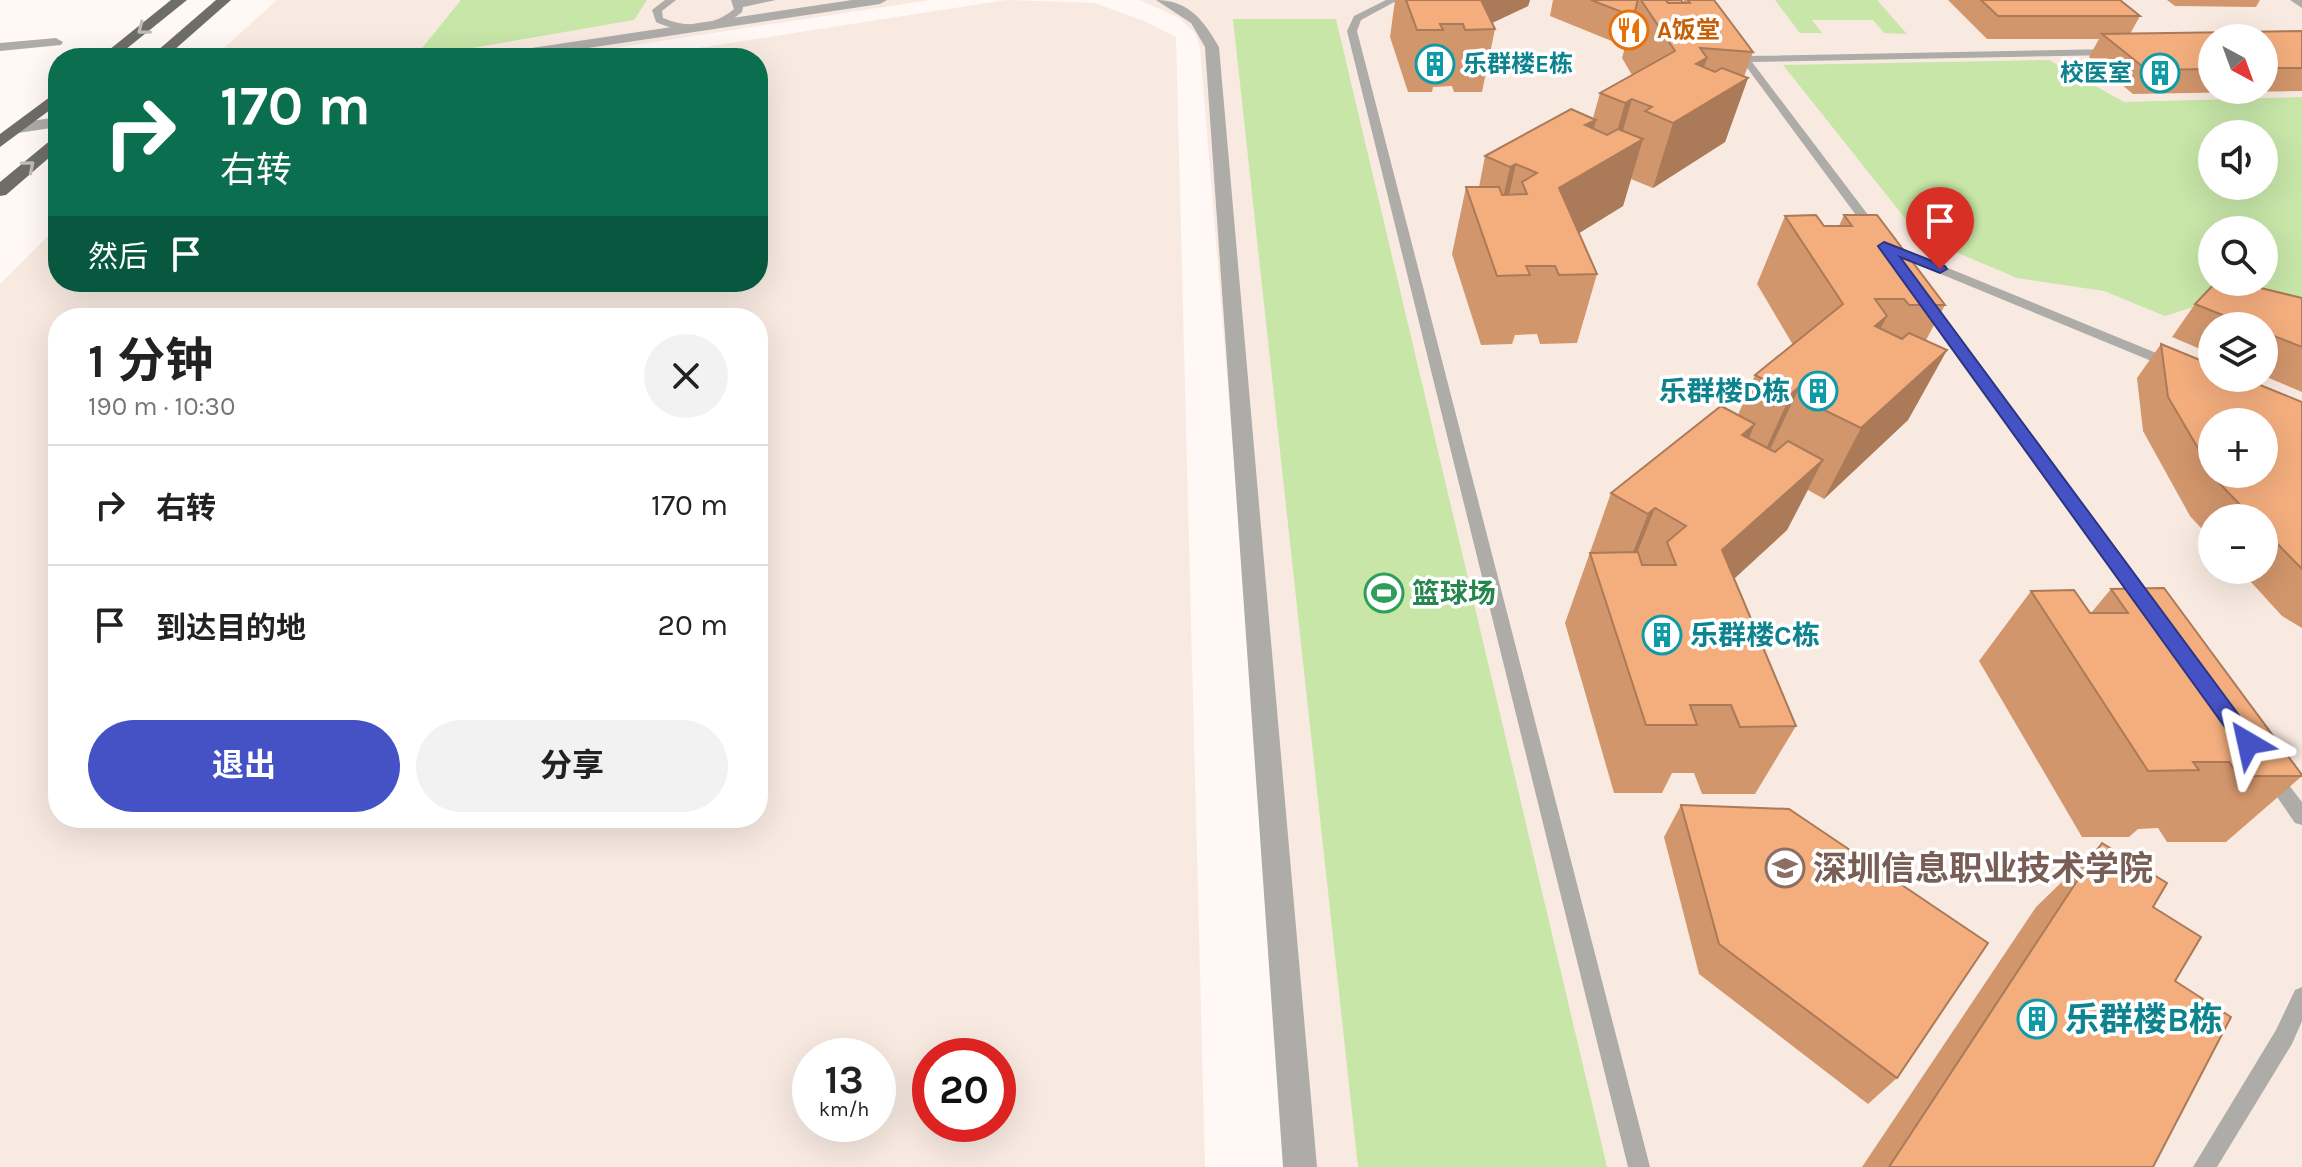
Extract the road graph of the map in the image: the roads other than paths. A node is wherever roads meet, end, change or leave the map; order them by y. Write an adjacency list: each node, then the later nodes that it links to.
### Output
1 (180, 0): 15 (main road, one-way to 15)
2 (224, 0): 16 (main road)
3 (671, 0): 11 (lane)
4 (771, 0): 9 (lane)
5 (880, 0): 11 (street)
6 (1163, 0): 34 (street)
7 (1360, 0): 10 (lane)
8 (1393, 0): 10 (lane)
9 (738, 2): 11 (lane)
10 (1377, 7): 35 (lane)
11 (701, 27): 17 (street)
12 (1727, 35): 19 (lane)
13 (56, 42): 14 (street)
14 (0, 47)
15 (119, 48)
16 (168, 48)
17 (559, 48)
18 (2132, 51): 19 (lane)
19 (1745, 59): 26 (lane)
20 (48, 104): 22 (main road)
21 (48, 124): 22 (street)
22 (18, 128): 23 (main road)
23 (0, 142)
24 (48, 150): 25 (main road, one-way to 24)
25 (0, 191)
26 (1884, 246): 27 (lane); 29 (lane)
27 (1903, 271)
28 (1912, 284): 30 (lane)
29 (2187, 371)
30 (2154, 614)
31 (2265, 766): 32 (lane)
32 (2302, 817)
33 (2302, 997): 36 (lane)
34 (1300, 1167)
35 (1639, 1167)
36 (2204, 1167)

